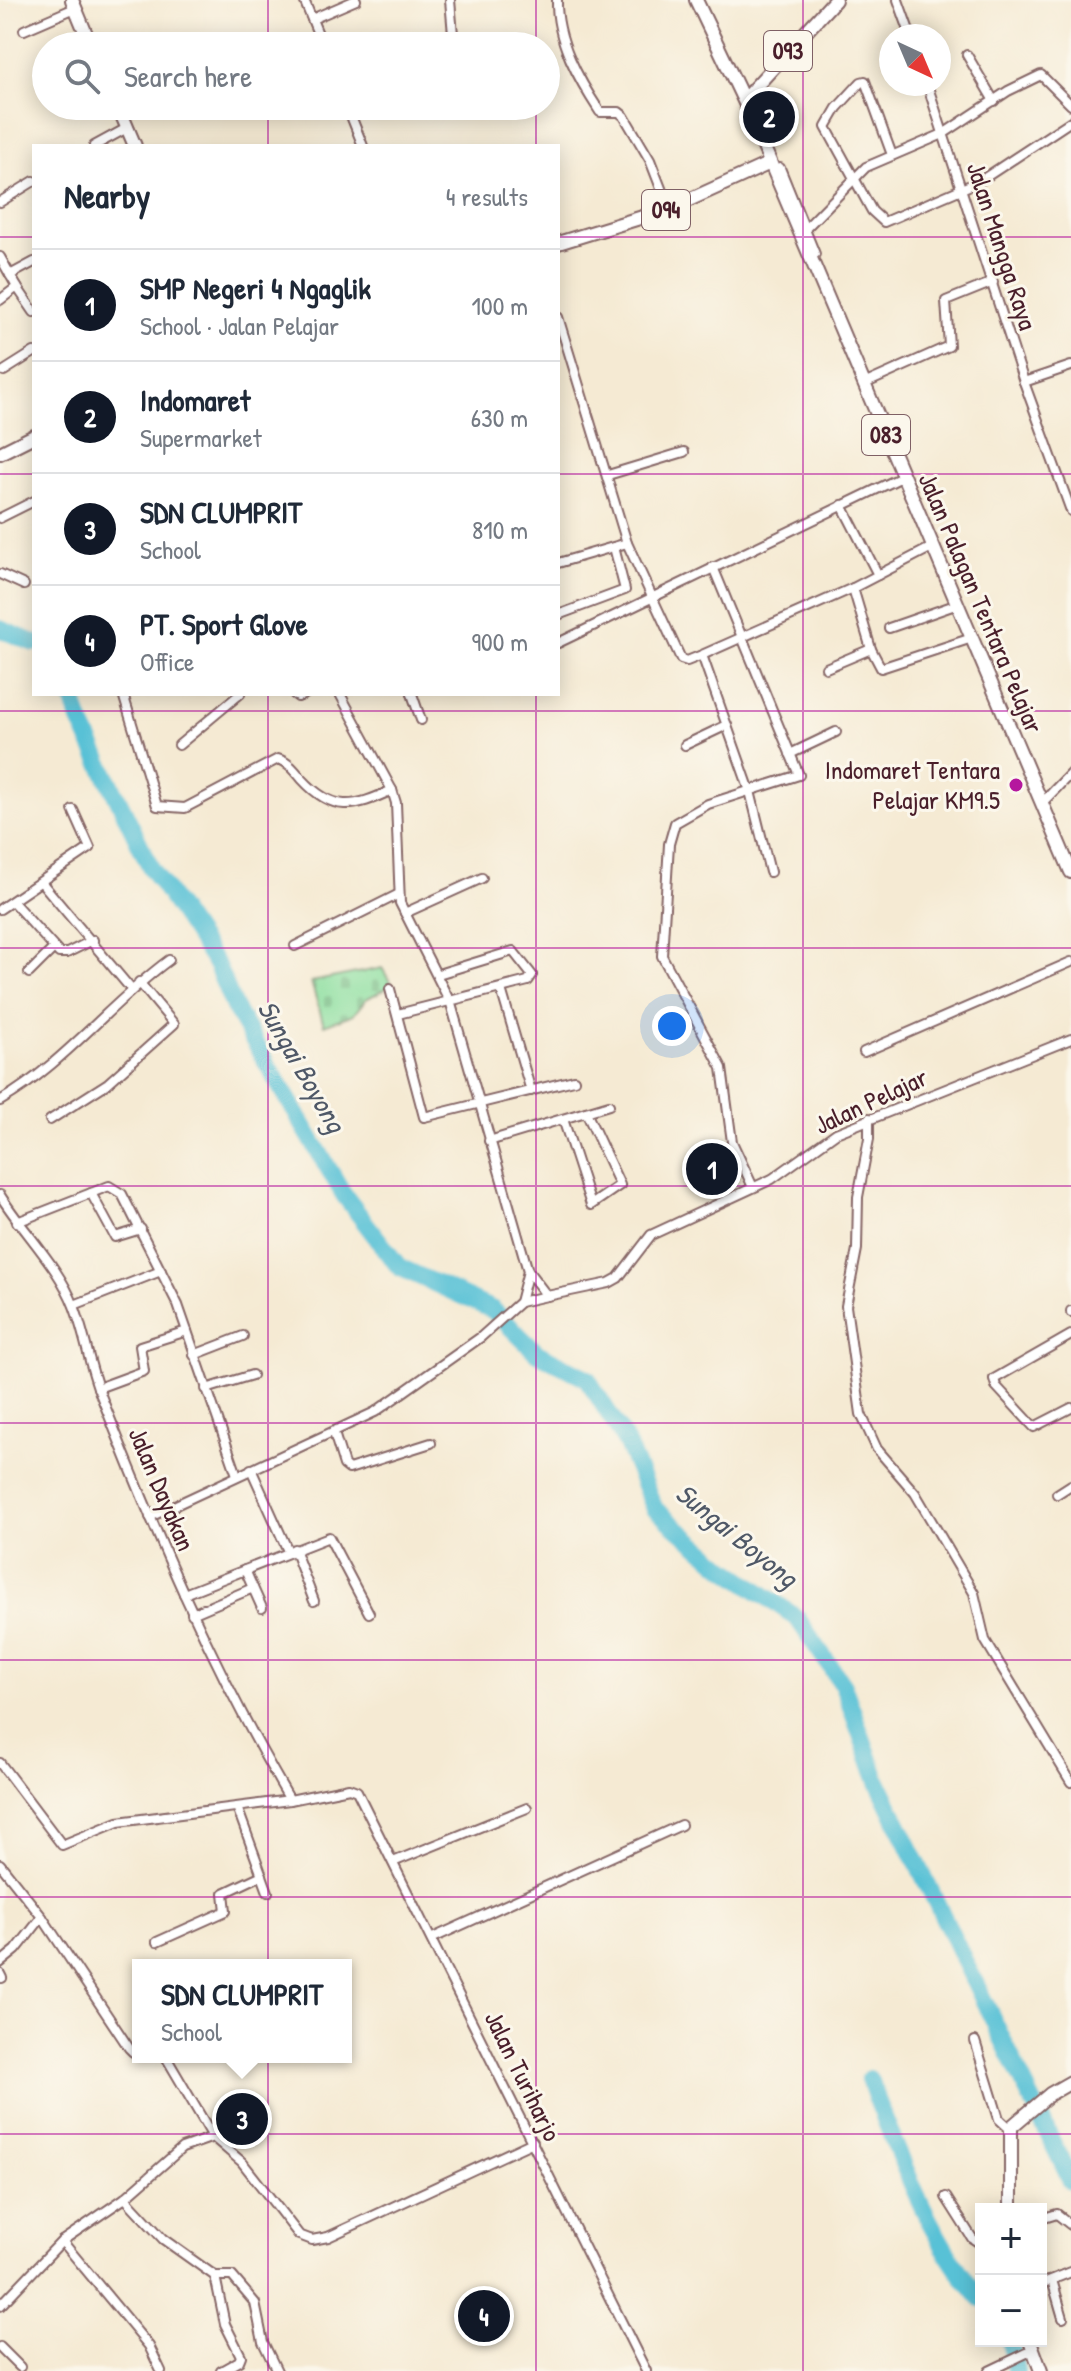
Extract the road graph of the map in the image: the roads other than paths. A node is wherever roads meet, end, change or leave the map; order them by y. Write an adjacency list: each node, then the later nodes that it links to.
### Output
1 (304, 0): 9 (street)
2 (356, 0): 9 (street)
3 (450, 0): 14 (street)
4 (557, 0): 34 (street)
5 (696, 0): 18 (main road, Jalan Palagan Tentara Pelajar / 083)
6 (835, 0): 18 (main road, 093)
7 (898, 0): 10 (street)
8 (73, 4): 11 (street); 12 (main road)
9 (312, 19): 13 (street)
10 (907, 24)
11 (24, 30)
12 (85, 32)
13 (317, 32)
14 (453, 32)
15 (967, 55): 17 (street)
16 (931, 96): 24 (street, Jalan Mangga Raya)
17 (994, 101): 19 (street); 24 (street)
18 (746, 105): 29 (main road, Jalan Palagan Tentara Pelajar / 083)
19 (1071, 105)
20 (124, 120): 23 (main road)
21 (353, 120): 27 (street)
22 (1071, 121): 32 (street)
23 (127, 128): 25 (street); 26 (main road)
24 (943, 134): 28 (street); 32 (street, Jalan Mangga Raya)
25 (98, 144)
26 (134, 144)
27 (362, 144)
28 (892, 155): 31 (street); 31 (street)
29 (774, 166): 34 (main road, 094); 35 (street); 39 (main road, Jalan Palagan Tentara Pelajar / 083)
30 (32, 182): 33 (street)
31 (855, 182): 32 (street); 35 (street)
32 (963, 189): 41 (street, Jalan Mangga Raya)
33 (0, 202)
34 (669, 209): 36 (main road, 094)
35 (805, 229): 39 (street)
36 (560, 242)
37 (0, 257): 40 (street)
38 (32, 263): 40 (street)
39 (816, 273): 50 (main road, Jalan Palagan Tentara Pelajar / 083)
40 (10, 275): 42 (street)
41 (993, 282): 49 (street, Jalan Mangga Raya); 50 (street)
42 (17, 287): 43 (street); 44 (street)
43 (0, 300)
44 (32, 309)
45 (560, 324): 54 (street)
46 (32, 353): 48 (street)
47 (1071, 366): 49 (street)
48 (4, 371)
49 (1024, 382): 58 (street, Jalan Mangga Raya)
50 (864, 384): 55 (main road, Jalan Palagan Tentara Pelajar / 083)
51 (31, 442): 53 (main road)
52 (684, 452): 54 (street)
53 (0, 453)
54 (608, 475): 60 (street)
55 (904, 476): 57 (street); 62 (main road, Jalan Palagan Tentara Pelajar / 083)
56 (32, 502): 59 (street)
57 (842, 505): 64 (street); 66 (street)
58 (1071, 511)
59 (0, 518)
60 (627, 543): 61 (street); 69 (street)
61 (614, 547): 63 (street); 71 (street)
62 (932, 547): 66 (street); 70 (main road, Jalan Palagan Tentara Pelajar / 083)
63 (560, 562)
64 (713, 567): 69 (street); 74 (street)
65 (0, 574): 67 (street)
66 (878, 575): 68 (street)
67 (24, 585)
68 (853, 588): 74 (street); 76 (street)
69 (650, 597): 75 (street); 77 (street)
70 (958, 604): 72 (street); 73 (main road, Jalan Palagan Tentara Pelajar / 083)
71 (560, 614)
72 (889, 628)
73 (972, 638): 76 (street); 92 (main road, Jalan Palagan Tentara Pelajar / 083)
74 (741, 639): 77 (street); 88 (street)
75 (560, 642)
76 (871, 649): 78 (street)
77 (702, 655): 84 (street)
78 (826, 668)
79 (124, 696): 90 (street)
80 (238, 696): 86 (street)
81 (341, 696): 90 (street)
82 (413, 696): 83 (street)
83 (421, 720)
84 (727, 725): 87 (street); 91 (street)
85 (836, 732): 88 (street)
86 (179, 745)
87 (685, 745)
88 (790, 754): 91 (street)
89 (1071, 773): 92 (street)
90 (392, 790): 98 (street)
91 (750, 791): 94 (street); 127 (street)
92 (1041, 804): 95 (main road, Jalan Palagan Tentara Pelajar / 083)
93 (73, 810): 97 (street)
94 (770, 872)
95 (1071, 872)
96 (482, 878): 101 (street)
97 (42, 883): 99 (street); 102 (street)
98 (399, 894): 101 (street); 103 (street)
99 (13, 902): 100 (street); 104 (street)
100 (0, 909)
101 (405, 913): 108 (street)
102 (93, 940): 104 (street); 110 (street)
103 (295, 946)
104 (53, 949): 107 (street)
105 (169, 960): 109 (street)
106 (1071, 962): 116 (street)
107 (29, 973)
108 (438, 974): 112 (street); 113 (street)
109 (139, 982): 110 (street); 125 (street)
110 (131, 989): 119 (street)
111 (390, 989): 114 (street)
112 (501, 989): 113 (street); 118 (street)
113 (451, 1004): 114 (street); 120 (street)
114 (398, 1014): 120 (street)
115 (1071, 1039): 123 (street, Jalan Pelajar)
116 (864, 1052)
117 (574, 1080): 118 (street)
118 (531, 1091): 120 (street)
119 (0, 1101)
120 (479, 1104): 126 (street)
121 (609, 1105): 122 (street)
122 (586, 1112): 124 (street); 124 (street)
123 (869, 1118): 127 (street, Jalan Pelajar); 161 (street)
124 (563, 1119): 126 (street)
125 (50, 1120)
126 (489, 1141): 133 (street)
127 (752, 1185): 134 (street, Jalan Pelajar)
128 (91, 1193): 130 (street); 131 (street); 131 (street)
129 (0, 1195): 130 (street, Jalan Dayakan)
130 (17, 1222): 135 (street, Jalan Dayakan)
131 (141, 1229): 132 (street)
132 (161, 1271): 135 (street); 137 (street)
133 (528, 1271): 134 (street); 136 (street)
134 (547, 1296): 136 (street, Jalan Pelajar)
135 (74, 1305): 142 (street, Jalan Dayakan)
136 (516, 1305): 145 (street)
137 (187, 1331): 140 (street); 142 (street)
138 (1071, 1335): 144 (street)
139 (243, 1336): 140 (street)
140 (194, 1355): 143 (street)
141 (252, 1375): 143 (street)
142 (98, 1388): 151 (street, Jalan Dayakan)
143 (206, 1389): 148 (street)
144 (1071, 1408)
145 (334, 1433): 146 (street); 147 (street)
146 (431, 1443)
147 (251, 1469): 148 (street); 152 (street)
148 (237, 1475): 151 (street)
149 (1071, 1485): 150 (street)
150 (1057, 1494)
151 (150, 1517): 155 (street, Jalan Dayakan)
152 (291, 1550): 153 (street); 156 (street); 158 (street)
153 (245, 1570): 154 (street); 155 (street)
154 (253, 1588): 157 (street); 159 (street)
155 (184, 1594): 159 (street, Jalan Dayakan)
156 (314, 1601)
157 (262, 1608)
158 (369, 1613)
159 (192, 1614): 162 (street, Jalan Dayakan)
160 (0, 1764): 163 (street)
161 (1071, 1782)
162 (290, 1800): 163 (street); 166 (street, Jalan Turiharjo)
163 (237, 1807): 168 (street)
164 (527, 1808): 166 (street)
165 (681, 1825): 171 (street)
166 (393, 1862): 171 (street, Jalan Turiharjo)
167 (0, 1864): 170 (street)
168 (262, 1875): 169 (street); 172 (street)
169 (268, 1892)
170 (42, 1917): 173 (street); 175 (street)
171 (433, 1938): 180 (street, Jalan Turiharjo)
172 (157, 1942)
173 (0, 1963)
174 (975, 2041): 178 (street)
175 (132, 2051)
176 (170, 2063): 179 (street)
177 (1071, 2082): 178 (main road)
178 (1015, 2124): 183 (main road)
179 (213, 2137): 180 (street); 182 (street)
180 (533, 2142): 201 (street, Jalan Turiharjo)
181 (946, 2197): 186 (street)
182 (125, 2198): 187 (street); 189 (street)
183 (1011, 2203)
184 (1047, 2217): 185 (street)
185 (1071, 2225)
186 (975, 2240)
187 (62, 2241): 192 (street); 198 (street)
188 (1071, 2272): 190 (street)
189 (215, 2276): 199 (street); 200 (street)
190 (1052, 2280): 191 (street); 193 (street)
191 (1047, 2282)
192 (0, 2306)
193 (1063, 2318)
194 (0, 2347): 196 (street)
195 (1030, 2348): 197 (street); 202 (main road)
196 (20, 2367)
197 (990, 2370)
198 (161, 2371)
199 (221, 2371)
200 (277, 2371)
201 (646, 2371)
202 (1041, 2371)

